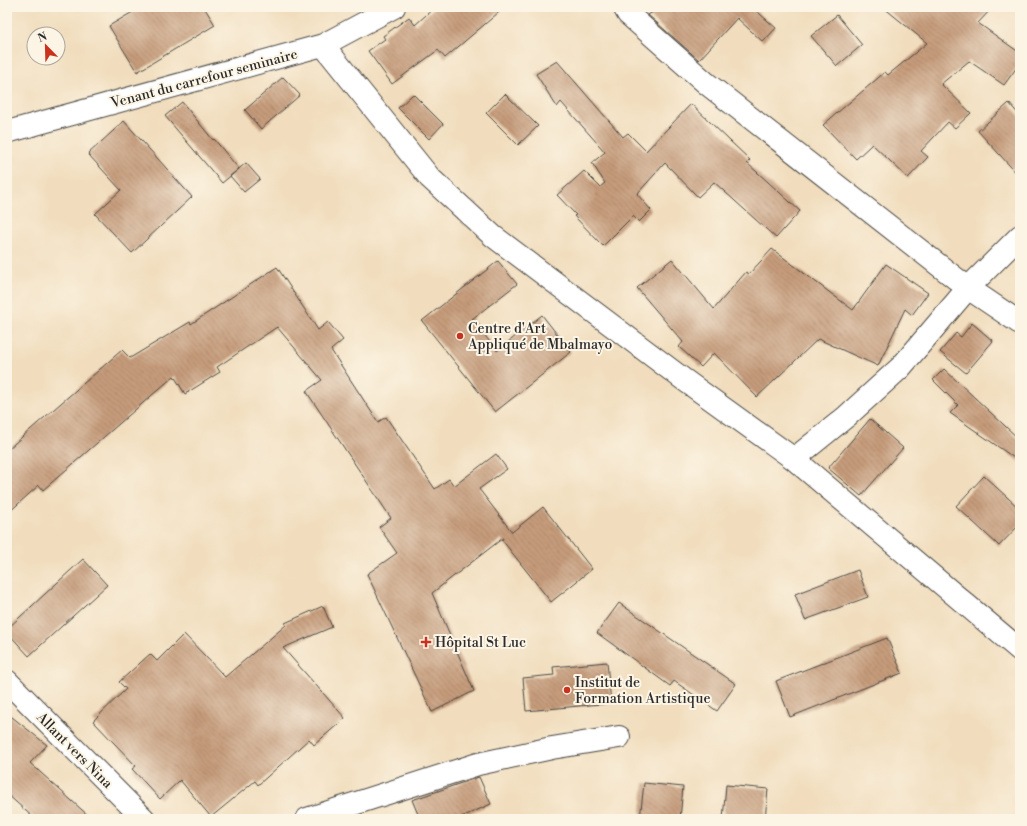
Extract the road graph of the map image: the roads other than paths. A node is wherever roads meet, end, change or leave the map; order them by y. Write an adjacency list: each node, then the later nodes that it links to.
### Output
1 (394, 7): 3 (street, Venant du carrefour seminaire)
2 (624, 7): 6 (street)
3 (323, 45): 4 (street, Venant du carrefour seminaire); 8 (street)
4 (7, 132)
5 (1020, 236): 6 (street)
6 (968, 288): 7 (street); 8 (street)
7 (1020, 323)
8 (794, 459): 9 (street)
9 (1020, 650)
10 (7, 681): 12 (street, Allant vers Nina)
11 (619, 737): 13 (street)
12 (144, 819)
13 (307, 819)

